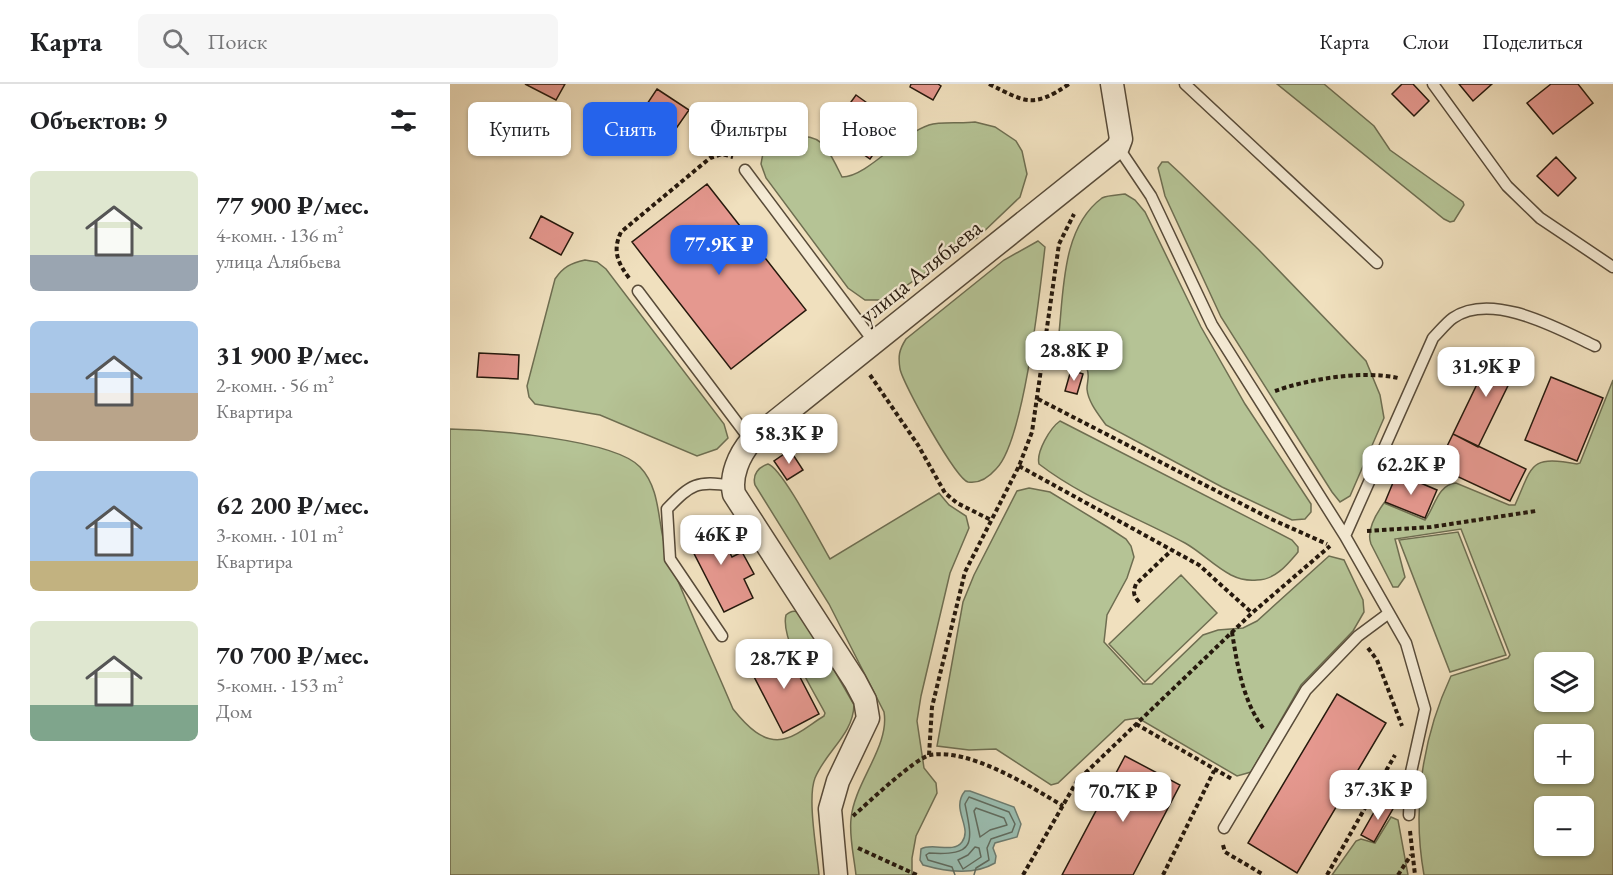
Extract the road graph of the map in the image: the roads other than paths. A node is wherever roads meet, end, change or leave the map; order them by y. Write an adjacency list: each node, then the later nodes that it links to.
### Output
1 (1112, 84): 4 (street)
2 (1185, 84): 6 (lane)
3 (1433, 84): 7 (lane)
4 (1118, 147): 9 (street, улица Алябьева); 13 (lane)
5 (745, 170): 9 (lane)
6 (1377, 263)
7 (1613, 267)
8 (638, 291): 11 (lane)
9 (874, 342): 11 (street, улица Алябьева)
10 (1595, 346): 13 (lane)
11 (751, 441): 12 (street, улица Алябьева)
12 (733, 490): 15 (lane); 18 (street)
13 (1345, 536): 14 (lane)
14 (1389, 613): 16 (lane); 17 (lane)
15 (722, 636)
16 (1409, 815)
17 (1224, 828)
18 (836, 875)

